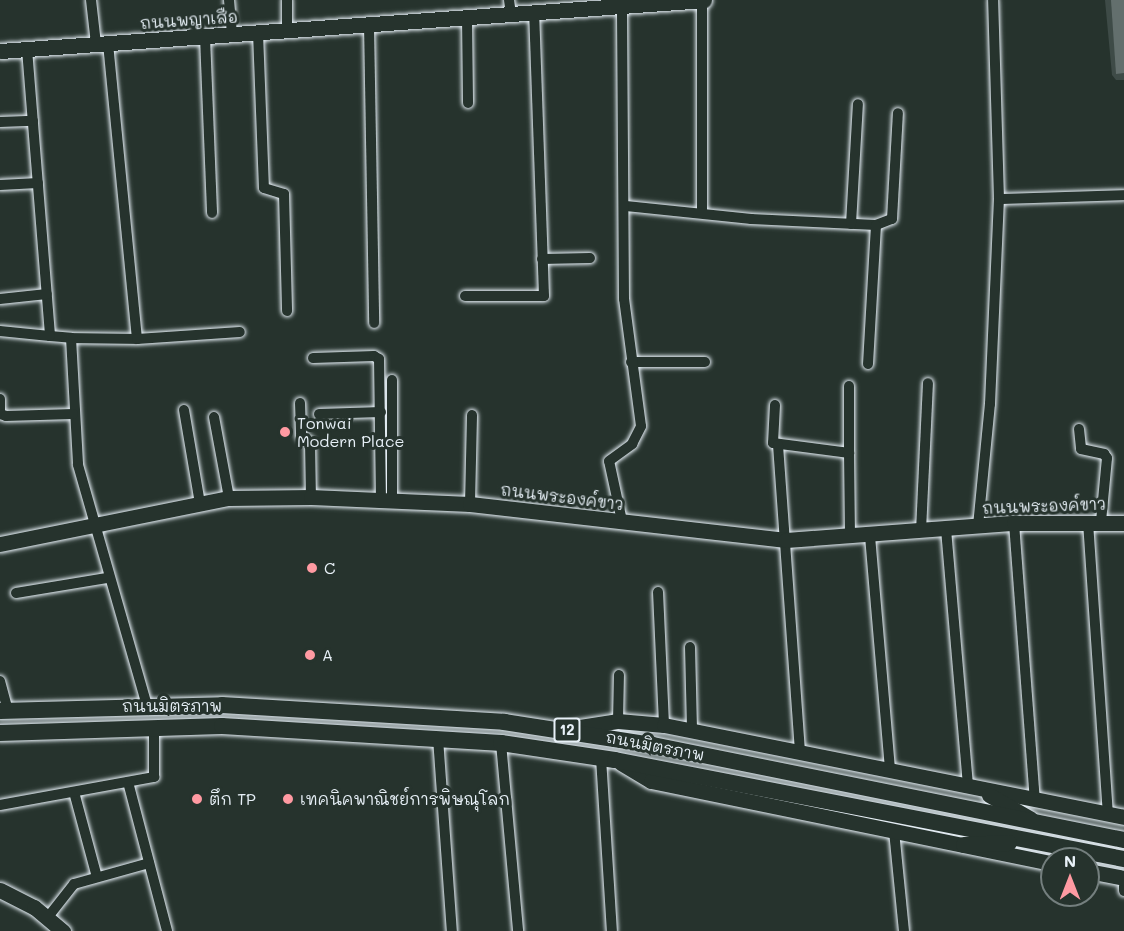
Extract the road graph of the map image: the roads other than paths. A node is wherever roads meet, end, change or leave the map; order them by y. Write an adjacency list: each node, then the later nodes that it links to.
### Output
1 (92, 0): 15 (street)
2 (230, 0): 13 (street)
3 (287, 0): 11 (street)
4 (703, 0): 7 (street, ถนนพญาเสือ); 29 (street)
5 (993, 0): 26 (street)
6 (510, 7): 8 (street, ถนนพญาเสือ); 9 (street, ถนนพญาเสือ)
7 (622, 7): 8 (street, ถนนพญาเสือ); 27 (street)
8 (534, 13): 32 (street)
9 (467, 18): 10 (street, ถนนพญาเสือ); 18 (street)
10 (369, 25): 11 (street, ถนนพญาเสือ); 38 (street)
11 (287, 31): 12 (street, ถนนพญาเสือ)
12 (258, 33): 13 (street, ถนนพญาเสือ); 37 (street)
13 (232, 34): 14 (street, ถนนพญาเสือ)
14 (205, 37): 15 (street, ถนนพญาเสือ); 28 (street)
15 (102, 44): 16 (street, ถนนพญาเสือ); 43 (street)
16 (27, 49): 17 (street, ถนนพญาเสือ); 21 (street)
17 (0, 51)
18 (468, 103)
19 (858, 104): 30 (street)
20 (898, 113): 31 (street)
21 (33, 120): 22 (street); 23 (street)
22 (0, 122)
23 (38, 183): 24 (street); 34 (street)
24 (0, 185)
25 (1124, 195): 26 (street)
26 (999, 199): 73 (street)
27 (626, 206): 29 (street); 45 (street)
28 (212, 213)
29 (702, 213): 30 (street)
30 (851, 224): 31 (street)
31 (876, 225): 47 (street)
32 (542, 258): 33 (street); 35 (street)
33 (590, 258)
34 (47, 294): 36 (street); 41 (street)
35 (465, 296)
36 (0, 299)
37 (287, 312)
38 (374, 323)
39 (0, 332): 41 (street)
40 (240, 332): 43 (street)
41 (50, 336): 42 (street)
42 (71, 338): 43 (street); 56 (street)
43 (137, 339)
44 (313, 358): 55 (street)
45 (631, 362): 46 (street); 68 (street)
46 (705, 362)
47 (868, 364)
48 (392, 380): 65 (street)
49 (928, 383): 75 (street)
50 (849, 386): 62 (street)
51 (0, 399): 56 (street)
52 (300, 403): 63 (street)
53 (775, 405): 61 (street)
54 (184, 410): 66 (street)
55 (381, 412): 57 (street); 65 (street)
56 (73, 414): 72 (street)
57 (319, 414)
58 (472, 415): 67 (street)
59 (214, 417): 64 (street)
60 (1080, 429): 69 (street)
61 (778, 445): 62 (street); 78 (street)
62 (849, 453): 77 (street)
63 (311, 497): 64 (street, ถนนพระองค์ขาว); 65 (street, ถนนพระองค์ขาว)
64 (229, 498): 66 (street, ถนนพระองค์ขาว)
65 (387, 498): 67 (street, ถนนพระองค์ขาว)
66 (200, 504): 72 (street, ถนนพระองค์ขาว)
67 (470, 504): 68 (street, ถนนพระองค์ขาว)
68 (622, 521): 78 (street, ถนนพระองค์ขาว)
69 (1094, 522): 70 (street, ถนนพระองค์ขาว); 71 (street, ถนนพระองค์ขาว); 104 (street)
70 (1014, 523): 73 (street, ถนนพระองค์ขาว); 102 (street)
71 (1124, 523)
72 (92, 526): 79 (street, ถนนพระองค์ขาว); 80 (street)
73 (978, 526): 74 (street, ถนนพระองค์ขาว)
74 (946, 529): 75 (street, ถนนพระองค์ขาว); 100 (street)
75 (921, 531): 76 (street, ถนนพระองค์ขาว)
76 (870, 536): 77 (street, ถนนพระองค์ขาว); 98 (street)
77 (850, 537): 78 (street, ถนนพระองค์ขาว)
78 (786, 540): 96 (street)
79 (0, 544)
80 (107, 578): 82 (street); 86 (street)
81 (658, 592): 89 (street)
82 (16, 593)
83 (690, 647): 92 (street)
84 (619, 675): 88 (street)
85 (0, 681): 87 (street)
86 (147, 705): 87 (main road, ถนนมิตรภาพ / 12); 91 (main road, ถนนมิตรภาพ / 12)
87 (4, 711)
88 (618, 721): 89 (street); 91 (street)
89 (664, 725): 92 (street)
90 (154, 726): 93 (main road, ถนนมิตรภาพ / 12); 94 (main road, ถนนมิตรภาพ / 12); 99 (street)
91 (564, 730): 106 (main road, ถนนมิตรภาพ / 12)
92 (692, 731): 96 (street)
93 (0, 733)
94 (438, 738): 95 (main road, ถนนมิตรภาพ / 12); 123 (street)
95 (501, 743): 97 (main road, ถนนมิตรภาพ / 12); 124 (street)
96 (800, 753): 98 (street)
97 (608, 759): 107 (street); 109 (main road, ถนนมิตรภาพ / 12); 125 (street)
98 (890, 771): 100 (street)
99 (128, 782): 101 (street); 113 (street)
100 (972, 787): 102 (street); 106 (street)
101 (74, 792): 103 (street); 115 (street)
102 (1035, 800): 104 (street)
103 (0, 805)
104 (1108, 814): 105 (street)
105 (1124, 817)
106 (1038, 823): 108 (main road, ถนนมิตรภาพ / 12)
107 (894, 831): 110 (street); 126 (street)
108 (1124, 840)
109 (1034, 841): 110 (main road); 111 (main road, ถนนมิตรภาพ / 12)
110 (964, 845): 112 (street)
111 (1124, 859)
112 (1040, 861)
113 (149, 863): 115 (street); 122 (street)
114 (1100, 873): 116 (street)
115 (97, 877): 120 (street)
116 (1124, 878)
117 (1124, 886): 119 (street)
118 (0, 890): 120 (street)
119 (1124, 891)
120 (48, 917): 121 (street)
121 (63, 931)
122 (167, 931)
123 (452, 931)
124 (518, 931)
125 (612, 931)
126 (904, 931)

